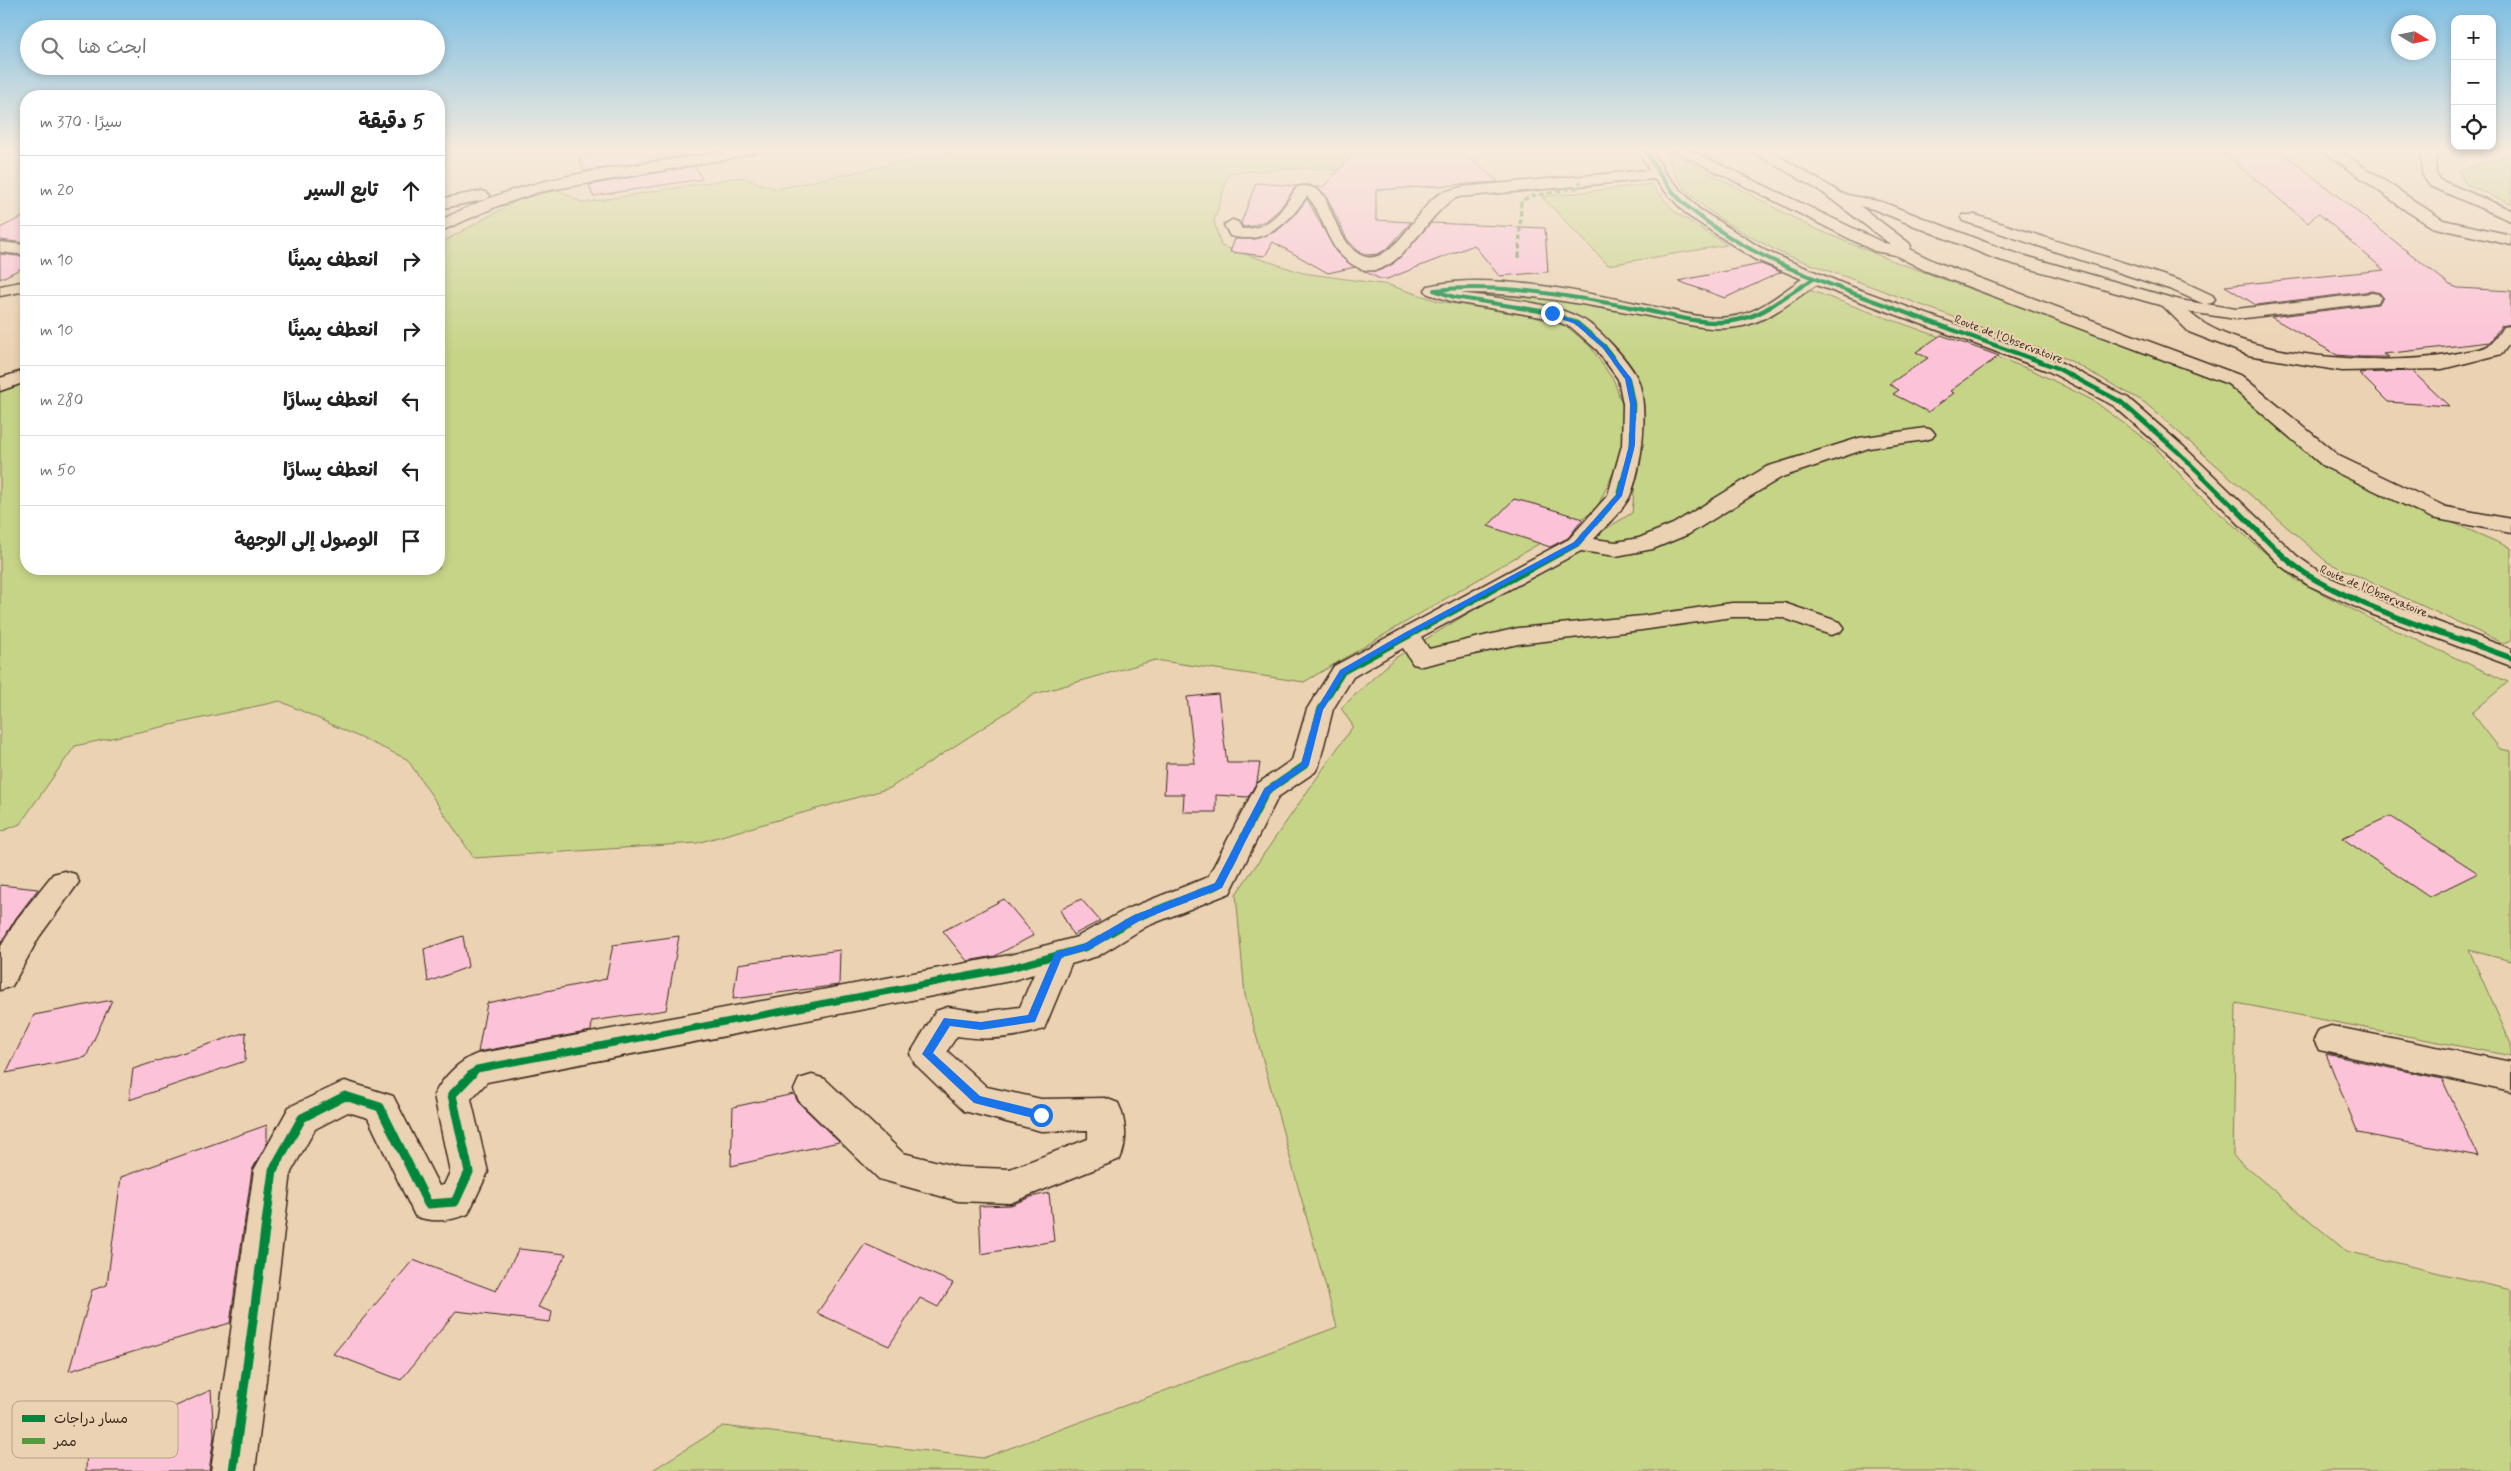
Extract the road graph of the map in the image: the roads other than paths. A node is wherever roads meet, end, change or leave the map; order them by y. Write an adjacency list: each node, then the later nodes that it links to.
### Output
1 (459, 218): 11 (street)
2 (1282, 218): 12 (street)
3 (1329, 218): 4 (street)
4 (1424, 218)
5 (1702, 218): 17 (street, Route de l'Observatoire)
6 (1818, 218): 16 (street)
7 (1865, 218): 16 (street)
8 (1909, 218): 21 (street)
9 (1969, 218): 22 (street)
10 (2427, 218): 13 (street)
11 (445, 224)
12 (1232, 225)
13 (2511, 240)
14 (0, 247): 15 (street)
15 (20, 249)
16 (1899, 250): 27 (street)
17 (1813, 279): 28 (street); 31 (street, Route de l'Observatoire)
18 (20, 287): 19 (street)
19 (0, 291)
20 (2372, 298): 22 (street)
21 (2169, 303): 22 (street); 23 (street)
22 (2236, 314)
23 (2509, 331)
24 (20, 378): 25 (street)
25 (0, 385)
26 (1925, 434): 28 (street)
27 (2511, 526)
28 (1576, 544): 30 (street)
29 (1831, 627): 30 (street)
30 (1407, 635): 33 (street)
31 (2511, 658)
32 (64, 882): 34 (street)
33 (1058, 954): 37 (street); 38 (street)
34 (0, 977)
35 (2331, 1040): 36 (street)
36 (2511, 1078)
37 (812, 1090)
38 (233, 1471)

